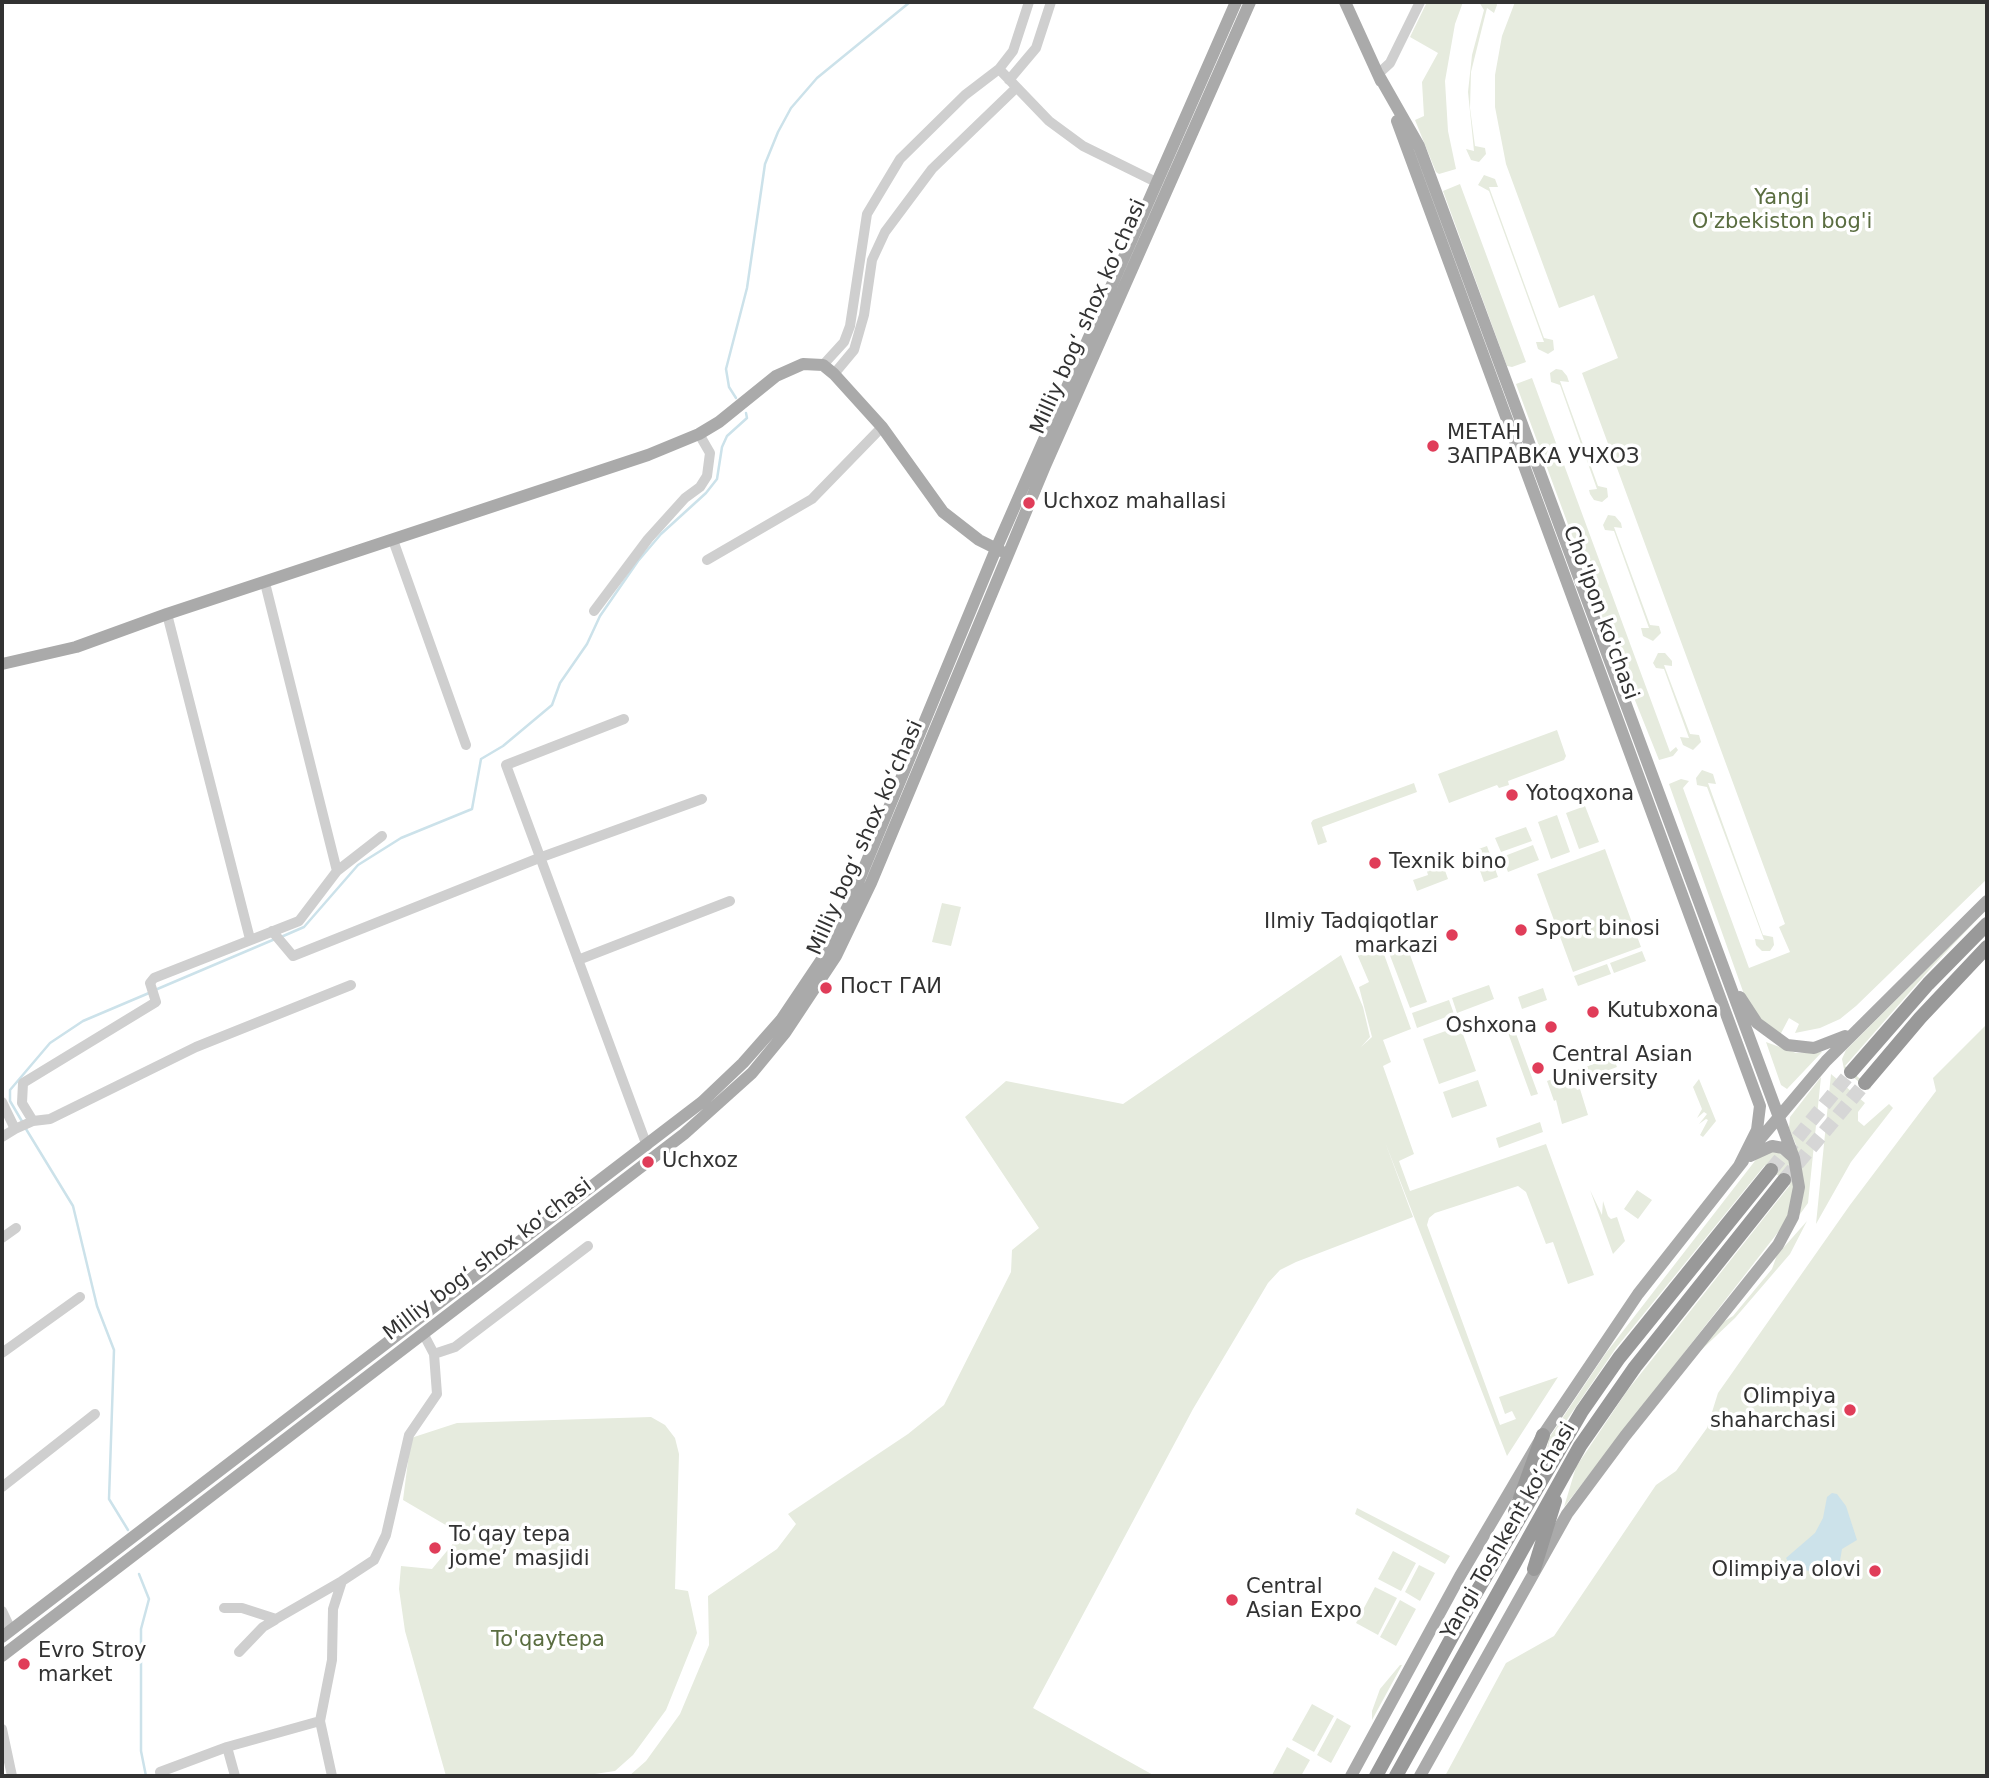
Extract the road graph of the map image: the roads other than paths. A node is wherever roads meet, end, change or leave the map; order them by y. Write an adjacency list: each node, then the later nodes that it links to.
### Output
1 (1029, 2): 7 (street)
2 (1051, 2): 9 (street)
3 (1236, 2): 10 (main road, Milliy bog‘ shox ko‘chasi)
4 (1250, 2): 11 (main road, Milliy bog‘ shox ko‘chasi)
5 (1346, 2): 8 (main road, Cho'lpon ko'chasi)
6 (1420, 2): 8 (street)
7 (999, 69): 9 (street); 12 (street)
8 (1378, 74): 31 (main road, Cho'lpon ko'chasi); 48 (main road, Cho'lpon ko'chasi)
9 (1013, 84): 10 (street); 13 (street)
10 (1156, 181): 11 (main road, Milliy bog‘ shox ko‘chasi)
11 (1112, 298): 17 (main road, Milliy bog‘ shox ko‘chasi)
12 (823, 365): 13 (main road); 15 (main road)
13 (834, 374): 14 (main road)
14 (882, 427): 17 (main road); 18 (street)
15 (699, 434): 16 (main road); 20 (street)
16 (393, 540): 19 (main road); 24 (street)
17 (1002, 551): 46 (main road, Milliy bog‘ shox ko‘chasi); 55 (main road, Milliy bog‘ shox ko‘chasi)
18 (707, 561)
19 (265, 583): 21 (main road); 28 (street)
20 (594, 611)
21 (167, 614): 22 (main road); 34 (street)
22 (2, 664)
23 (624, 719): 27 (street)
24 (466, 745)
25 (702, 799): 27 (street)
26 (382, 836): 28 (street)
27 (539, 858): 33 (street); 36 (street)
28 (337, 872): 33 (street)
29 (730, 901): 36 (street)
30 (1987, 901): 38 (main road)
31 (1704, 917): 38 (main road); 42 (main road, Cho'lpon ko'chasi)
32 (1987, 923): 39 (highway)
33 (276, 936): 34 (street)
34 (250, 939): 43 (street)
35 (1987, 947): 40 (highway)
36 (578, 960): 46 (street)
37 (351, 985): 43 (street)
38 (1870, 1017): 42 (main road)
39 (1851, 1072)
40 (1865, 1083)
41 (2, 1102): 44 (street)
42 (1778, 1115): 47 (main road, Cho'lpon ko'chasi); 48 (main road)
43 (33, 1121): 44 (street)
44 (15, 1129): 45 (street)
45 (2, 1137)
46 (647, 1146): 52 (main road, Milliy bog‘ shox ko‘chasi)
47 (1794, 1158): 48 (main road); 67 (main road, Cho'lpon ko'chasi)
48 (1739, 1166): 61 (main road)
49 (1771, 1170): 66 (highway, Yangi Toshkent ko‘chasi)
50 (1784, 1180): 62 (highway, Yangi Toshkent ko‘chasi)
51 (16, 1228): 53 (street)
52 (529, 1234): 55 (main road); 64 (main road, Milliy bog‘ shox ko‘chasi)
53 (2, 1238)
54 (588, 1246): 59 (street)
55 (539, 1247): 57 (main road, Milliy bog‘ shox ko‘chasi)
56 (80, 1297): 58 (street)
57 (424, 1335): 59 (street); 65 (main road, Milliy bog‘ shox ko‘chasi)
58 (2, 1353)
59 (434, 1354): 69 (street)
60 (96, 1414): 63 (street)
61 (1543, 1435): 66 (highway); 84 (main road)
62 (1564, 1473): 67 (highway); 86 (highway, Yangi Toshkent ko‘chasi)
63 (2, 1487)
64 (193, 1491): 65 (main road); 68 (main road, Milliy bog‘ shox ko‘chasi)
65 (202, 1502): 70 (main road, Milliy bog‘ shox ko‘chasi)
66 (1501, 1550): 85 (highway, Yangi Toshkent ko‘chasi)
67 (1534, 1569): 87 (main road, Cho'lpon ko'chasi)
68 (83, 1575): 70 (main road); 74 (main road, Milliy bog‘ shox ko‘chasi)
69 (342, 1581): 73 (street); 77 (street)
70 (92, 1586): 76 (main road, Milliy bog‘ shox ko‘chasi)
71 (224, 1608): 73 (street)
72 (2, 1611): 74 (street)
73 (276, 1619): 75 (street)
74 (6, 1633)
75 (239, 1652)
76 (2, 1656)
77 (320, 1721): 79 (street); 83 (street)
78 (2, 1728): 81 (street)
79 (228, 1747): 80 (street); 82 (street)
80 (160, 1772)
81 (12, 1776)
82 (235, 1776)
83 (332, 1776)
84 (1351, 1776)
85 (1376, 1776)
86 (1396, 1776)
87 (1420, 1776)

